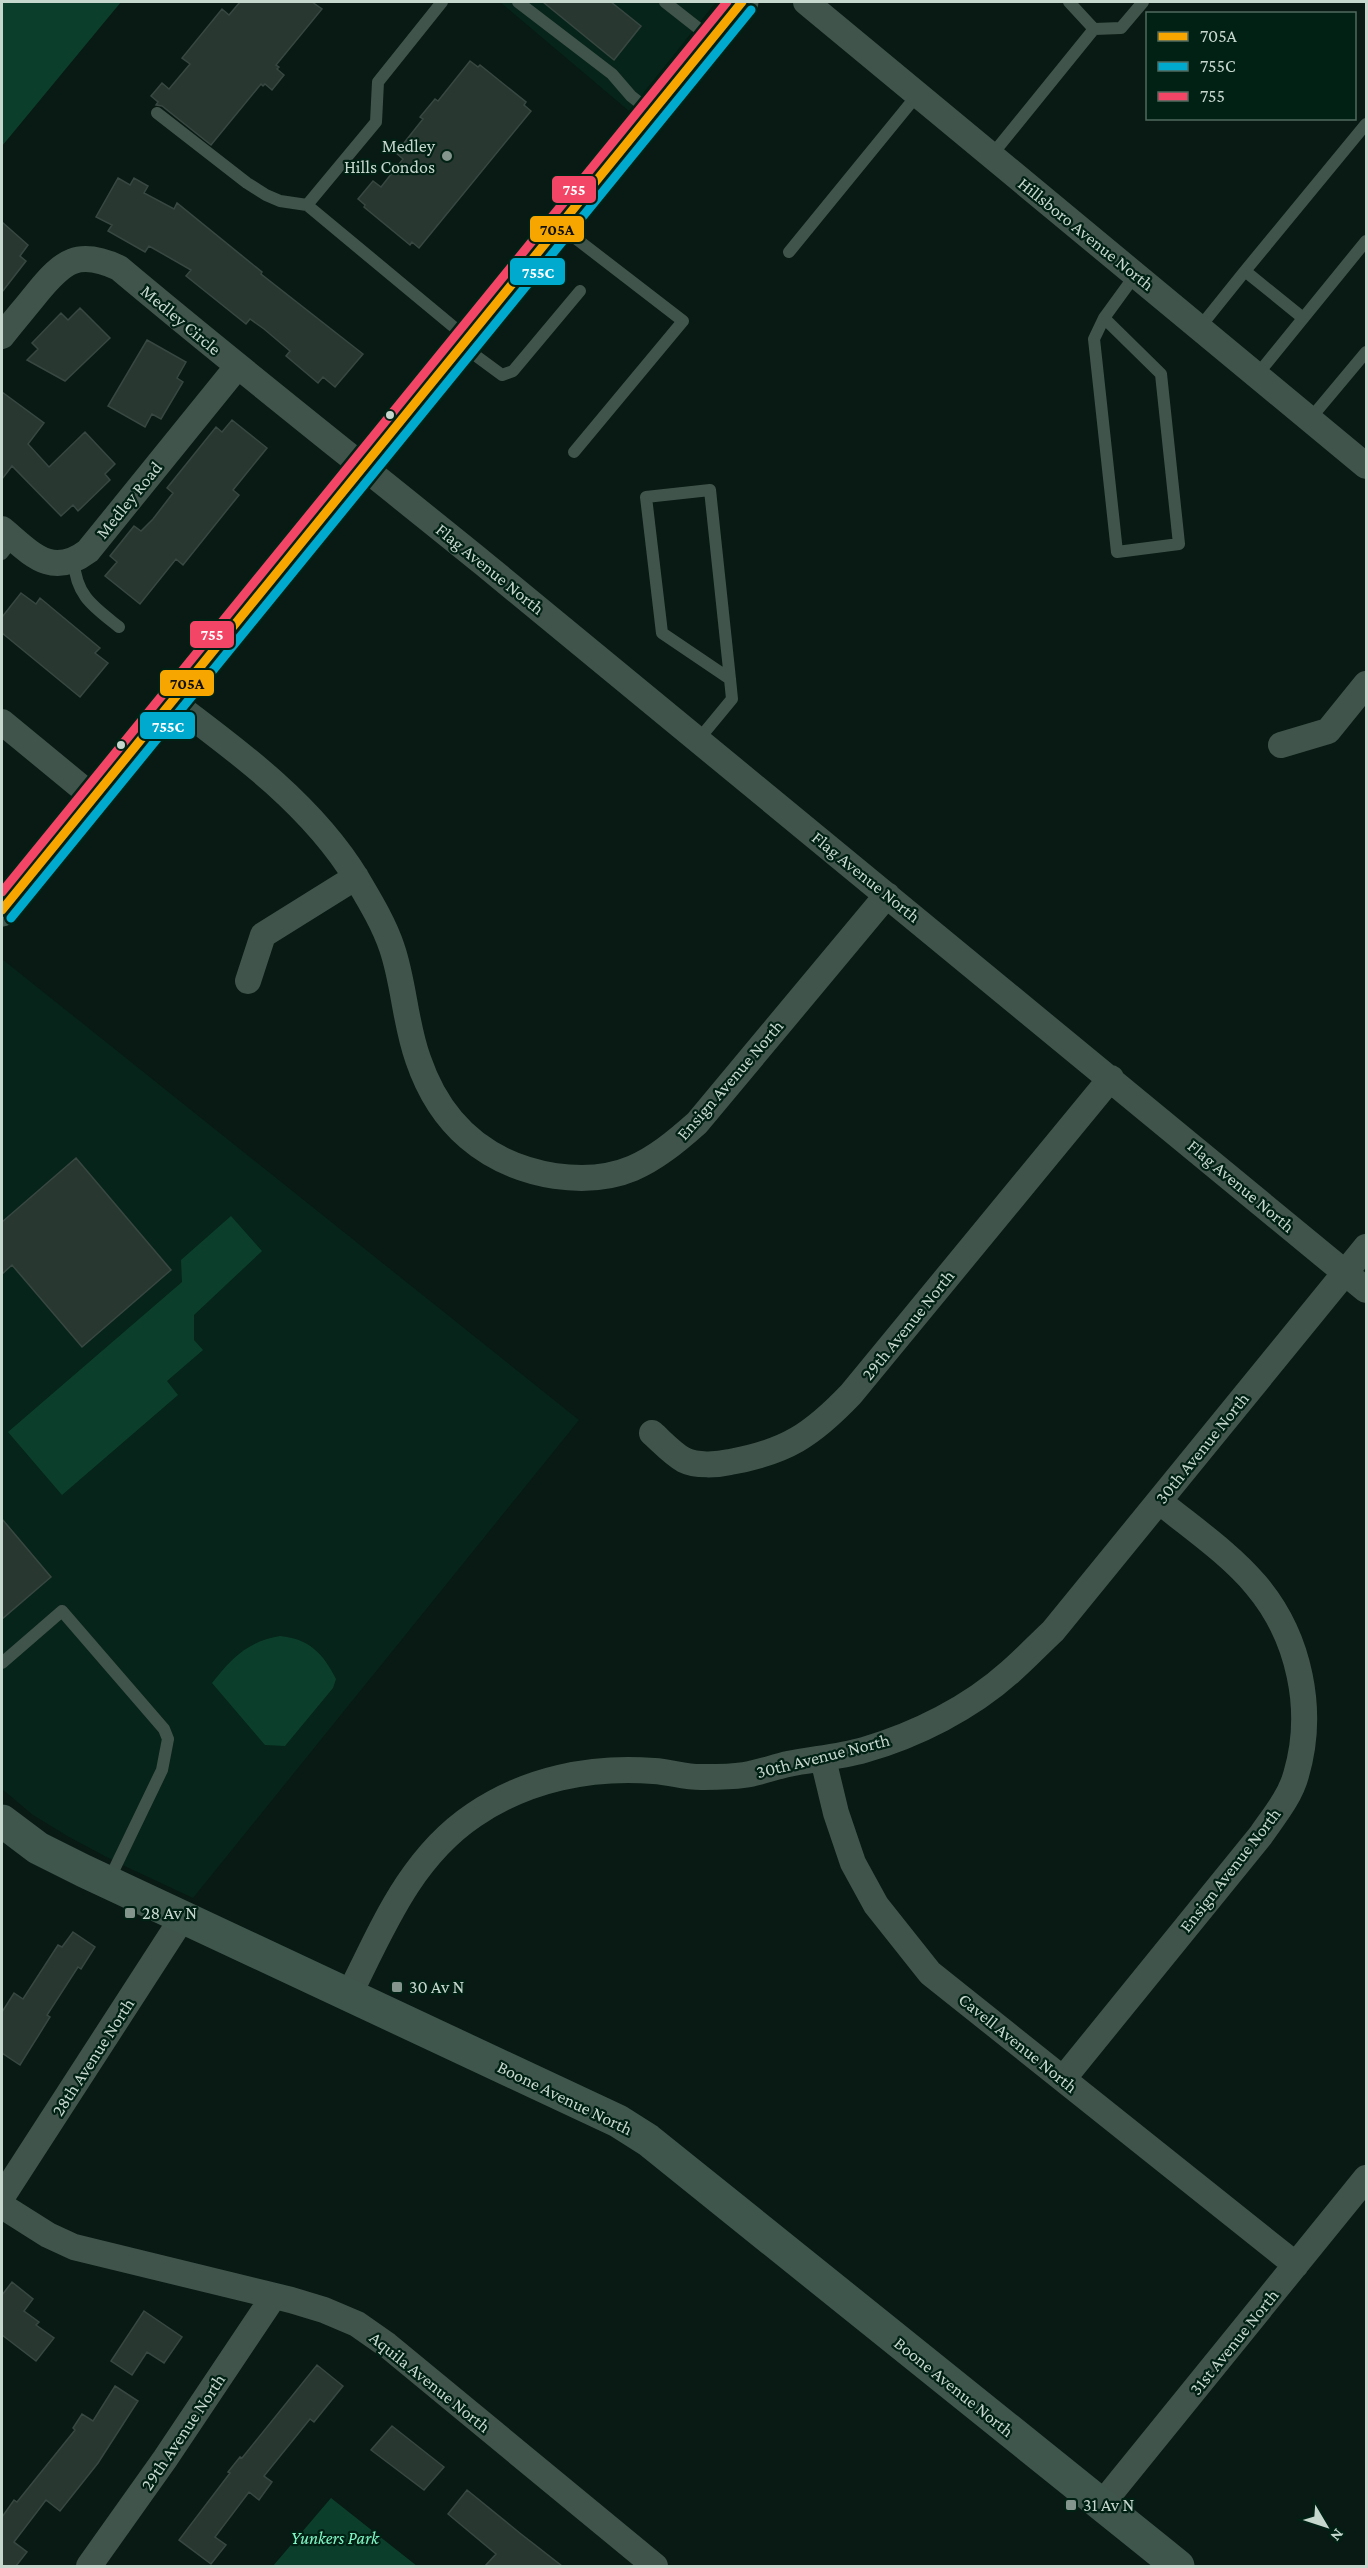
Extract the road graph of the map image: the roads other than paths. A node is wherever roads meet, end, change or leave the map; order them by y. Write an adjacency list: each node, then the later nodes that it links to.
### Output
1 (442, 2): 15 (lane)
2 (518, 2): 12 (lane)
3 (666, 2): 9 (lane)
4 (742, 2): 9 (street)
5 (806, 2): 10 (street, Hillsboro Avenue North)
6 (1069, 2): 8 (lane)
7 (1143, 2): 8 (lane)
8 (1094, 28): 14 (lane)
9 (712, 39): 12 (street)
10 (918, 94): 14 (street, Hillsboro Avenue North); 18 (lane)
11 (157, 113): 15 (lane)
12 (652, 113): 16 (street)
13 (1366, 124): 19 (lane)
14 (992, 156): 20 (street, Hillsboro Avenue North)
15 (307, 205): 26 (lane)
16 (560, 226): 26 (street); 31 (lane)
17 (1366, 241): 23 (lane)
18 (789, 252)
19 (1245, 272): 23 (lane); 24 (lane)
20 (1136, 274): 22 (lane); 24 (street, Hillsboro Avenue North)
21 (580, 291): 26 (lane)
22 (1104, 318): 22 (lane)
23 (1303, 318): 29 (lane)
24 (1200, 327): 29 (street, Hillsboro Avenue North)
25 (2, 336): 28 (street, Medley Circle)
26 (465, 342): 33 (street)
27 (1366, 351): 30 (lane)
28 (237, 367): 33 (street, Medley Circle); 35 (street, Medley Road)
29 (1257, 375): 30 (street, Hillsboro Avenue North)
30 (1310, 419): 32 (street, Hillsboro Avenue North)
31 (574, 452)
32 (1366, 466)
33 (363, 467): 39 (street); 41 (street, Flag Avenue North)
34 (6, 541): 35 (street)
35 (74, 562): 36 (lane)
36 (119, 627)
37 (730, 679): 37 (lane); 41 (lane)
38 (1366, 684): 42 (street)
39 (171, 701): 43 (street); 44 (street, Ensign Avenue North)
40 (2, 722): 43 (street)
41 (699, 739): 45 (street, Flag Avenue North)
42 (1281, 746)
43 (93, 797): 46 (street)
44 (356, 877): 45 (street, Ensign Avenue North); 47 (street)
45 (887, 895): 48 (street, Flag Avenue North)
46 (2, 910)
47 (248, 981)
48 (1111, 1078): 50 (street, Flag Avenue North); 52 (street, 29th Avenue North)
49 (1366, 1247): 50 (street, 30th Avenue North)
50 (1346, 1273): 51 (street, Flag Avenue North); 53 (street, 30th Avenue North)
51 (1366, 1290)
52 (652, 1433)
53 (1159, 1501): 55 (street, 30th Avenue North); 60 (street, Ensign Avenue North)
54 (2, 1663): 57 (lane)
55 (823, 1759): 59 (street, 30th Avenue North); 60 (street, Cavell Avenue North)
56 (2, 1821): 57 (street, Boone Avenue North)
57 (108, 1882): 58 (street, Boone Avenue North)
58 (183, 1917): 59 (street, Boone Avenue North); 62 (street, 28th Avenue North)
59 (349, 1995): 66 (street, Boone Avenue North)
60 (1063, 2079): 64 (street, Cavell Avenue North)
61 (1366, 2178): 64 (street, 31st Avenue North)
62 (2, 2197)
63 (2, 2206): 65 (street, Aquila Avenue North)
64 (1296, 2265): 66 (street, 31st Avenue North)
65 (274, 2296): 67 (street, 29th Avenue North); 68 (street, Aquila Avenue North)
66 (1101, 2505): 69 (street, Boone Avenue North)
67 (89, 2566)
68 (655, 2566)
69 (1178, 2566)

